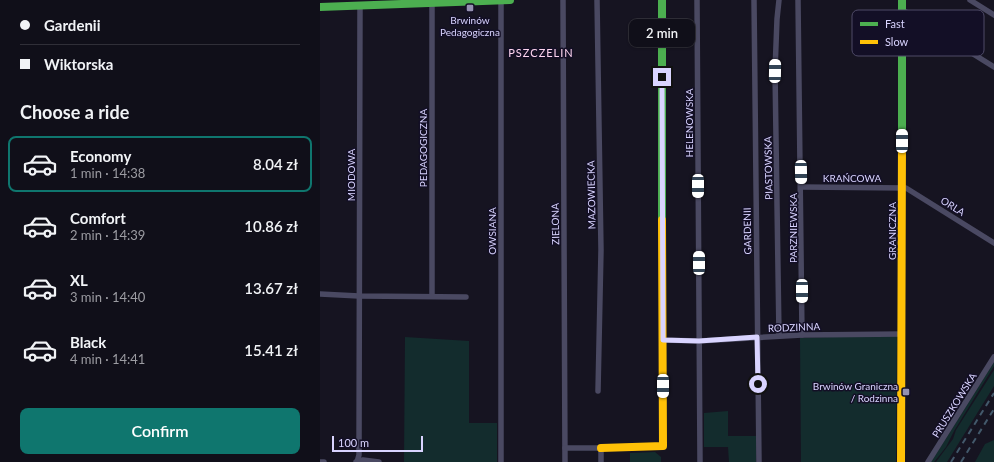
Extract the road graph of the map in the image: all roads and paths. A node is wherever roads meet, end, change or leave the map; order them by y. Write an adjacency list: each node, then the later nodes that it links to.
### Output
1 (501, 0): 2 (street); 11 (street); 39 (street, OWSIANA)
2 (510, 0)
3 (563, 0): 33 (street, ZIELONA)
4 (597, 0): 32 (street, MAZOWIECKA)
5 (662, 0): 29 (street)
6 (697, 0): 30 (street, HELENOWSKA)
7 (754, 0): 28 (street, GARDENII)
8 (779, 0): 27 (street, PIASTOWSKA)
9 (798, 0): 18 (street, PARZNIEWSKA)
10 (970, 0): 14 (street)
11 (432, 2): 13 (street); 23 (street, PEDAGOGICZNA)
12 (323, 4): 13 (street)
13 (360, 5): 22 (street, MIODOWA)
14 (994, 15)
15 (902, 56): 19 (street, GRANICZNA)
16 (976, 56): 17 (street)
17 (994, 67)
18 (801, 187): 19 (street, KRAŃCOWA); 26 (street, PARZNIEWSKA)
19 (902, 187): 20 (street, ORLA); 25 (street, GRANICZNA)
20 (994, 243)
21 (320, 294): 22 (street)
22 (359, 296): 23 (street); 37 (street, MIODOWA)
23 (432, 296): 24 (street)
24 (466, 297)
25 (902, 334): 26 (street, RODZINNA); 44 (street, GRANICZNA)
26 (802, 335): 27 (street, RODZINNA)
27 (779, 336): 28 (street, RODZINNA)
28 (757, 337): 30 (street, RODZINNA); 43 (street, GARDENII)
29 (663, 340): 30 (street, RODZINNA); 34 (street)
30 (699, 341): 42 (street, HELENOWSKA)
31 (994, 357): 45 (street, PRUSZKOWSKA)
32 (598, 391)
33 (565, 448): 34 (street); 40 (street, ZIELONA)
34 (601, 448): 41 (street)
35 (320, 462): 36 (street)
36 (324, 462)
37 (357, 462): 38 (street)
38 (379, 462)
39 (501, 462)
40 (565, 462)
41 (601, 462)
42 (700, 462)
43 (759, 462)
44 (901, 462)
45 (928, 462)

